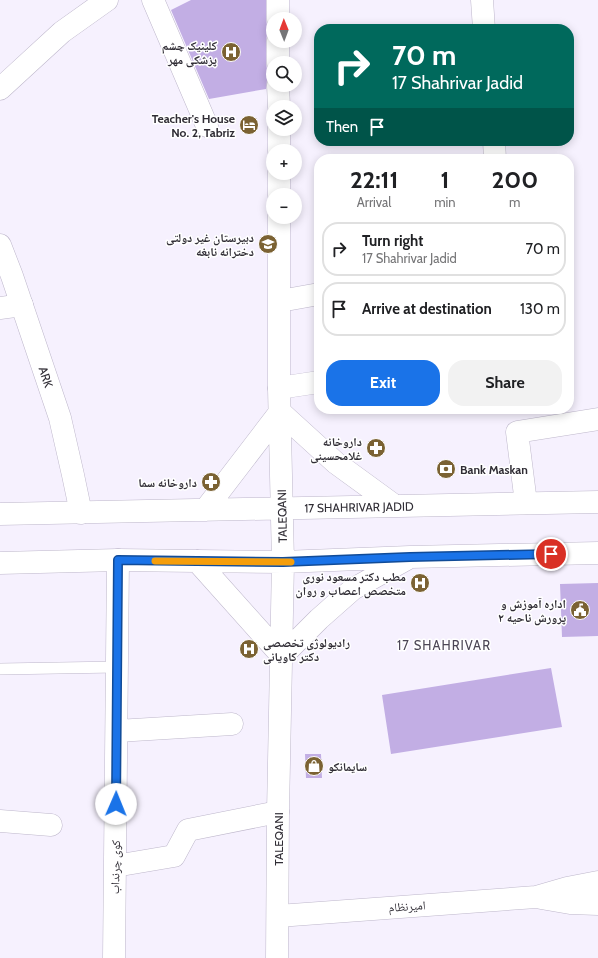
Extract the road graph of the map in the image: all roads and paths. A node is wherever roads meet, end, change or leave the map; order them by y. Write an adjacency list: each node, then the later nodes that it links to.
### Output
1 (107, 0): 7 (main road)
2 (153, 0): 8 (main road)
3 (278, 0): 5 (main road)
4 (482, 0): 6 (main road)
5 (278, 12)
6 (484, 24)
7 (0, 89)
8 (207, 126)
9 (279, 224): 12 (main road, TALEQANI)
10 (0, 245): 13 (main road, ARK)
11 (314, 295): 12 (main road)
12 (280, 301): 16 (main road, TALEQANI)
13 (22, 305): 14 (main road); 24 (main road, ARK)
14 (0, 308)
15 (314, 383): 16 (main road)
16 (279, 388): 17 (main road, TALEQANI)
17 (280, 412): 21 (main road); 22 (main road, TALEQANI); 23 (main road)
18 (598, 418): 20 (main road)
19 (598, 502): 20 (main road, 17 SHAHRIVAR JADID)
20 (526, 503): 21 (main road, 17 SHAHRIVAR JADID)
21 (395, 506): 22 (main road, 17 SHAHRIVAR JADID)
22 (283, 509): 23 (main road, 17 SHAHRIVAR JADID); 30 (main road, TALEQANI)
23 (206, 510): 24 (main road, 17 SHAHRIVAR JADID)
24 (81, 513): 25 (main road, 17 SHAHRIVAR JADID)
25 (0, 514)
26 (598, 554): 27 (main road)
27 (410, 557): 30 (main road); 32 (main road)
28 (118, 560): 29 (main road); 31 (main road); 33 (main road, کوی چرنداب)
29 (197, 561): 30 (main road); 32 (main road)
30 (283, 562): 32 (main road, TALEQANI)
31 (0, 563)
32 (282, 656): 37 (main road, TALEQANI)
33 (117, 667): 34 (lane); 36 (main road, کوی چرنداب)
34 (0, 669)
35 (232, 724): 36 (main road)
36 (117, 731): 40 (main road, کوی چرنداب)
37 (278, 812): 40 (main road); 44 (main road, TALEQANI)
38 (0, 821): 39 (main road)
39 (51, 826)
40 (115, 866): 45 (main road, کوی چرنداب)
41 (598, 882): 42 (main road)
42 (536, 897): 43 (main road); 44 (main road, امیرنظام)
43 (598, 904)
44 (278, 916): 46 (main road, TALEQANI)
45 (114, 958)
46 (277, 958)

